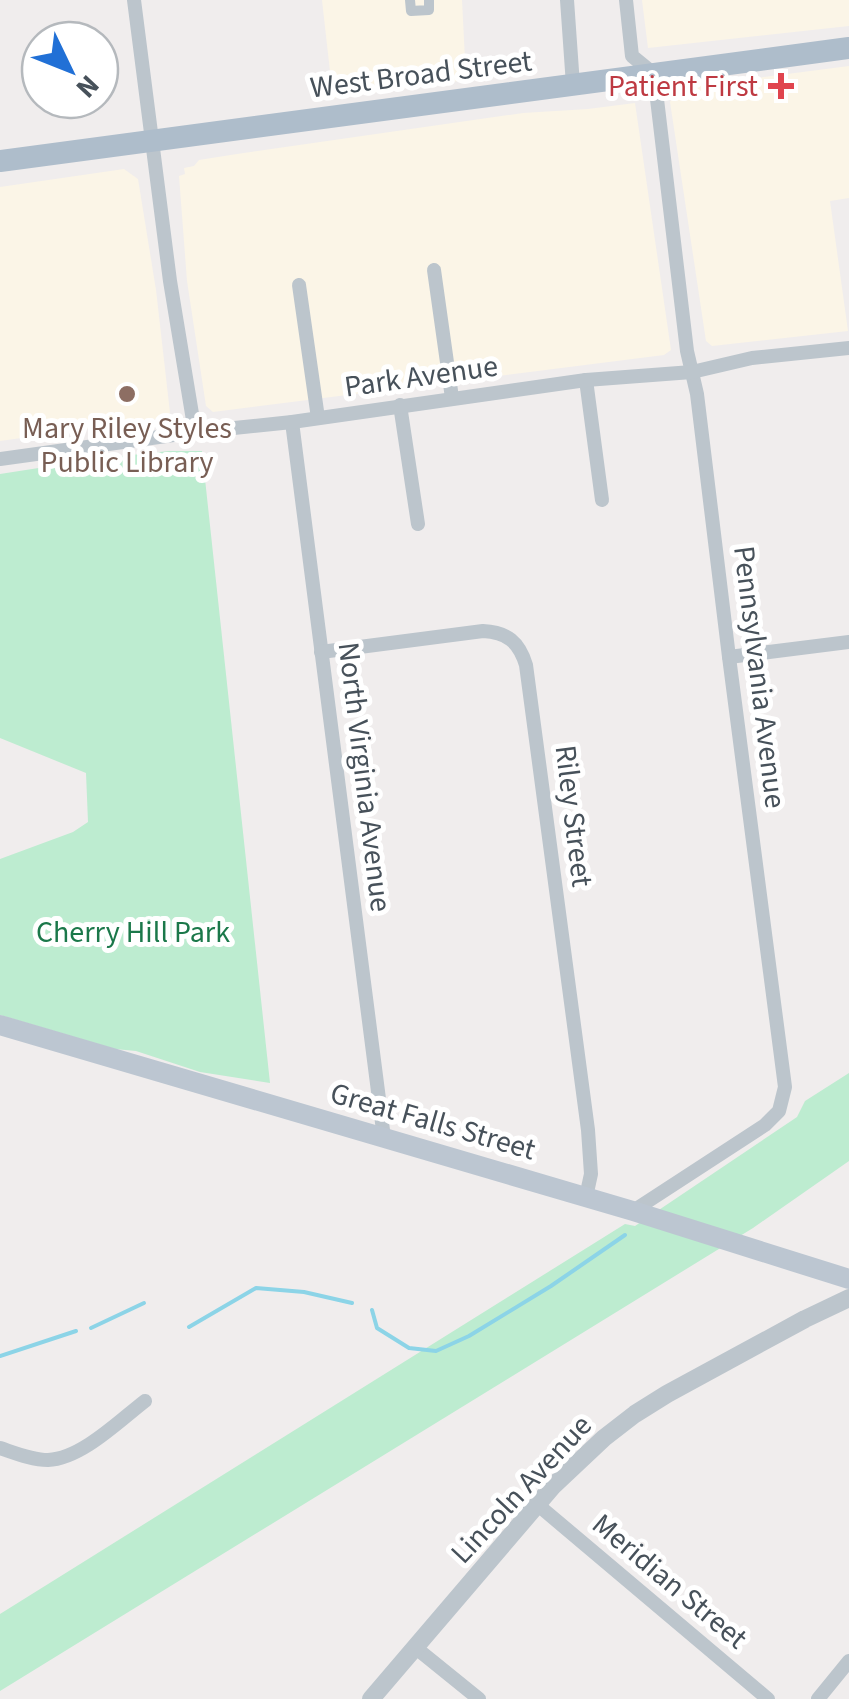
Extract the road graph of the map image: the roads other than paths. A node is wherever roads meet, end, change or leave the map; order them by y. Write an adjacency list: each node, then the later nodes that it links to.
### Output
1 (134, 0): 9 (street)
2 (410, 0): 3 (street)
3 (429, 0)
4 (566, 0): 8 (street)
5 (626, 0): 7 (street)
6 (849, 48): 7 (main road, West Broad Street)
7 (654, 74): 8 (main road, West Broad Street); 14 (street, Pennsylvania Avenue)
8 (573, 85): 9 (main road, West Broad Street)
9 (152, 140): 10 (main road, West Broad Street); 20 (street)
10 (0, 161)
11 (434, 270): 16 (street)
12 (299, 285): 18 (street)
13 (849, 348): 14 (street, Park Avenue)
14 (692, 372): 15 (street, Park Avenue); 26 (street, Pennsylvania Avenue)
15 (586, 380): 16 (street, Park Avenue); 22 (street)
16 (452, 398): 17 (street, Park Avenue)
17 (400, 405): 18 (street, Park Avenue); 23 (street)
18 (318, 418): 19 (street, Park Avenue)
19 (292, 422): 20 (street, Park Avenue); 25 (street, North Virginia Avenue)
20 (195, 432): 21 (street, Park Avenue)
21 (0, 458)
22 (602, 500)
23 (418, 524)
24 (849, 642): 26 (street)
25 (321, 652): 28 (street, North Virginia Avenue); 29 (street, Riley Street)
26 (729, 658): 30 (street, Pennsylvania Avenue)
27 (0, 1025): 28 (main road, Great Falls Street)
28 (384, 1138): 29 (main road, Great Falls Street)
29 (586, 1197): 30 (main road, Great Falls Street)
30 (633, 1211): 31 (main road, Great Falls Street)
31 (849, 1279)
32 (849, 1298): 35 (street, Lincoln Avenue)
33 (145, 1402): 34 (street)
34 (0, 1448)
35 (538, 1505): 36 (street, Lincoln Avenue); 40 (street, Meridian Street)
36 (416, 1648): 38 (street, Lincoln Avenue); 39 (street)
37 (849, 1662): 41 (street)
38 (371, 1699)
39 (479, 1699)
40 (768, 1699)
41 (818, 1699)

